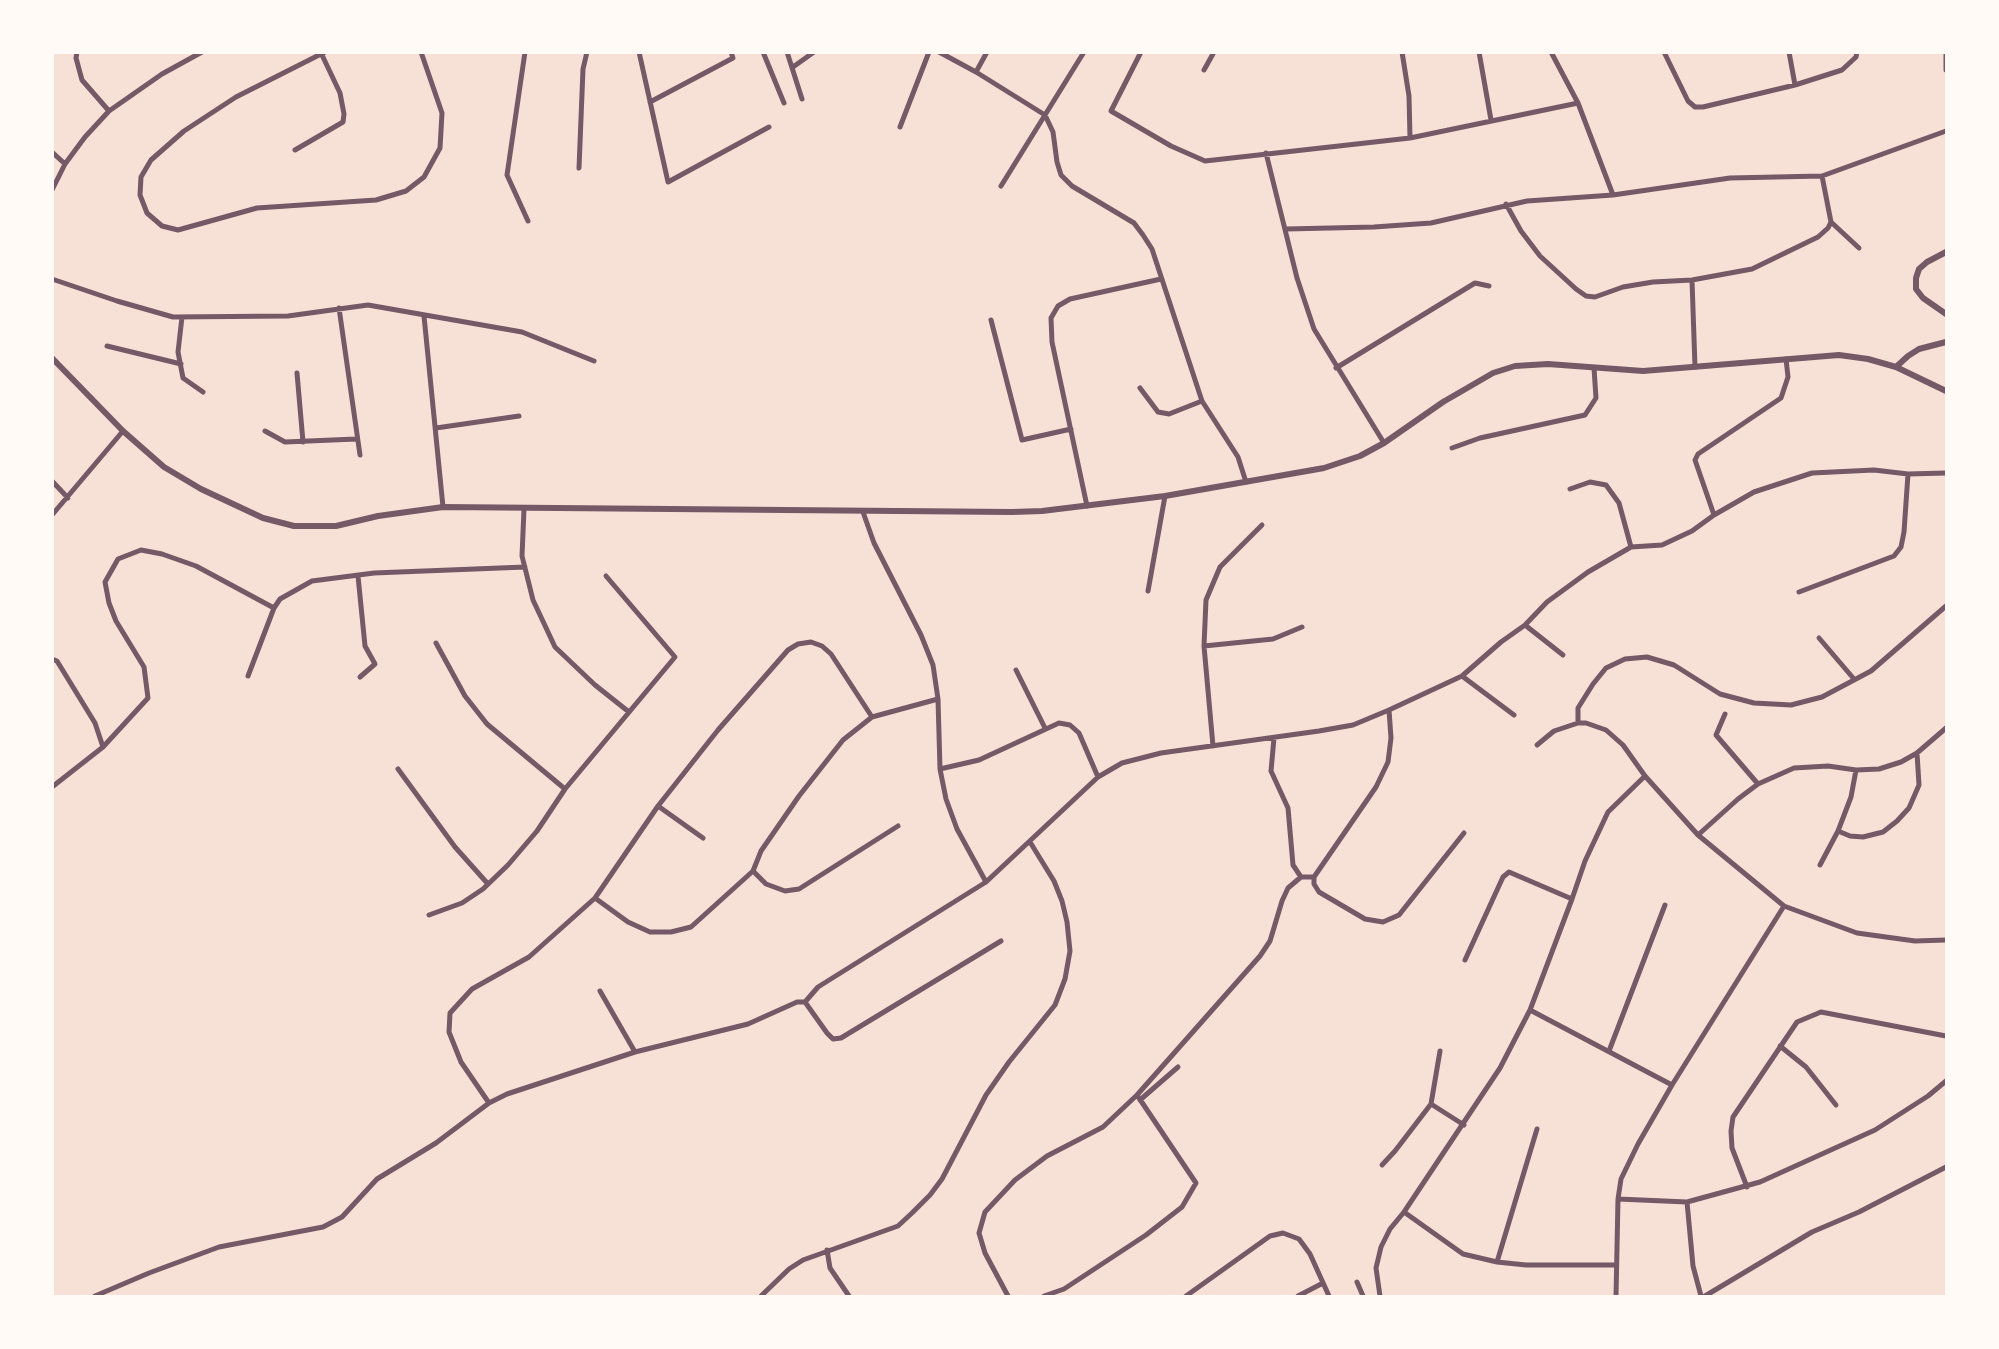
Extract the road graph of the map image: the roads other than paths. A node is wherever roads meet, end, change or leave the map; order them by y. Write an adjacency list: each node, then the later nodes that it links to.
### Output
1 (77, 52): 34 (street)
2 (202, 52): 34 (street)
3 (421, 52): 24 (street)
4 (525, 52): 51 (street)
5 (587, 52): 45 (street)
6 (639, 52): 31 (street)
7 (731, 52): 31 (street)
8 (763, 52): 32 (street)
9 (787, 52): 25 (street)
10 (814, 52): 25 (street)
11 (929, 52): 38 (street)
12 (939, 52): 28 (street)
13 (987, 52): 28 (street)
14 (1084, 52): 35 (street)
15 (1141, 52): 43 (street)
16 (1214, 52): 26 (street)
17 (1402, 52): 40 (street)
18 (1479, 52): 36 (street)
19 (1551, 52): 33 (street)
20 (1664, 52): 29 (street)
21 (1789, 52): 29 (street)
22 (1857, 52): 29 (street)
23 (1946, 52): 27 (street)
24 (323, 54): 41 (street)
25 (793, 67): 30 (street)
26 (1203, 70)
27 (1947, 70)
28 (976, 72): 35 (street)
29 (1795, 85)
30 (802, 99)
31 (650, 102): 37 (street)
32 (784, 103)
33 (1578, 103): 36 (street); 49 (street)
34 (109, 111): 44 (street)
35 (1045, 115): 47 (street); 57 (street)
36 (1491, 120): 40 (street)
37 (769, 127)
38 (900, 127)
39 (1947, 131): 46 (street)
40 (1410, 138): 43 (street)
41 (295, 150)
42 (52, 152): 44 (street)
43 (1266, 153): 53 (street)
44 (65, 164): 48 (street)
45 (579, 168)
46 (1822, 176): 49 (street); 52 (street)
47 (1001, 186)
48 (52, 190)
49 (1613, 195): 50 (street)
50 (1506, 204): 53 (street); 58 (street)
51 (528, 221)
52 (1831, 222): 54 (street); 58 (street)
53 (1286, 229): 73 (street)
54 (1859, 248)
55 (1947, 252): 61 (street)
56 (52, 279): 63 (street)
57 (1161, 279): 79 (street); 82 (street)
58 (1692, 280): 71 (street)
59 (1489, 286): 73 (street)
60 (339, 308): 62 (street); 63 (street); 85 (street)
61 (1947, 314)
62 (424, 316): 69 (street); 81 (street)
63 (182, 317): 70 (street)
64 (991, 320): 82 (street)
65 (1947, 342): 72 (street)
66 (107, 346): 70 (street)
67 (52, 358): 83 (street)
68 (1786, 359): 71 (street); 72 (street); 102 (street)
69 (594, 361)
70 (181, 364): 78 (street)
71 (1695, 367): 74 (street)
72 (1896, 367): 77 (street)
73 (1336, 368): 87 (street)
74 (1594, 368): 87 (street); 88 (street)
75 (297, 373): 86 (street)
76 (1140, 388): 79 (street)
77 (1947, 391)
78 (202, 392)
79 (1202, 401): 93 (street)
80 (519, 416): 81 (street)
81 (436, 428): 98 (street)
82 (1071, 429): 97 (street)
83 (123, 431): 96 (street); 98 (street)
84 (265, 431): 86 (street)
85 (356, 439): 86 (street); 89 (street)
86 (303, 442)
87 (1384, 443): 93 (street)
88 (1452, 448)
89 (360, 455)
90 (1947, 473): 91 (street)
91 (1908, 474): 102 (street); 109 (street)
92 (52, 481): 96 (street)
93 (1246, 482): 95 (street)
94 (1570, 489): 104 (street)
95 (1165, 496): 97 (street); 108 (street)
96 (68, 498): 101 (street)
97 (1087, 506): 100 (street)
98 (443, 507): 99 (street)
99 (524, 509): 100 (street); 105 (street)
100 (863, 512): 124 (street)
101 (52, 515)
102 (1714, 515): 104 (street)
103 (1262, 525): 116 (street)
104 (1631, 547): 112 (street)
105 (525, 567): 106 (street); 126 (street)
106 (358, 576): 111 (street); 122 (street)
107 (606, 576): 126 (street)
108 (1148, 591)
109 (1799, 592)
110 (1947, 606): 123 (street)
111 (274, 608): 120 (street); 136 (street)
112 (1525, 625): 117 (street); 121 (street)
113 (1302, 627): 116 (street)
114 (1819, 638): 123 (street)
115 (436, 643): 145 (street)
116 (1204, 646): 135 (street)
117 (1563, 655)
118 (52, 659): 136 (street)
119 (1016, 670): 131 (street)
120 (248, 676)
121 (1462, 676): 125 (street); 128 (street)
122 (360, 677)
123 (1854, 679): 130 (street)
124 (938, 699): 129 (street); 139 (street)
125 (1389, 710): 133 (street); 156 (street)
126 (629, 712): 145 (street)
127 (1725, 714): 143 (street)
128 (1514, 715)
129 (872, 717): 146 (street); 154 (street)
130 (1578, 723): 134 (street); 142 (street)
131 (1045, 728): 139 (street); 141 (street)
132 (1947, 728): 137 (street)
133 (1274, 738): 135 (street); 155 (street)
134 (1537, 745)
135 (1213, 746): 141 (street)
136 (103, 747): 144 (street)
137 (1917, 753): 140 (street); 148 (street)
138 (398, 769): 158 (street)
139 (940, 769): 157 (street)
140 (1856, 770): 143 (street); 148 (street)
141 (1098, 776): 152 (street)
142 (1645, 776): 150 (street); 160 (street)
143 (1758, 784): 150 (street)
144 (52, 787)
145 (565, 789): 158 (street)
146 (658, 806): 151 (street); 159 (street)
147 (898, 826): 154 (street)
148 (1838, 831): 153 (street)
149 (1464, 834): 156 (street)
150 (1698, 835): 162 (street)
151 (703, 838)
152 (1030, 842): 157 (street); 190 (street)
153 (1820, 865)
154 (753, 871): 159 (street)
155 (1301, 877): 156 (street); 178 (street)
156 (1314, 877)
157 (986, 882): 168 (street)
158 (488, 884): 163 (street)
159 (595, 898): 179 (street)
160 (1572, 899): 166 (street); 169 (street)
161 (1665, 905): 173 (street)
162 (1784, 906): 164 (street); 177 (street)
163 (429, 915)
164 (1947, 940)
165 (1001, 941): 168 (street)
166 (1465, 960)
167 (600, 991): 174 (street)
168 (804, 1002): 174 (street)
169 (1530, 1010): 173 (street); 182 (street)
170 (1947, 1036): 171 (street)
171 (1780, 1046): 181 (street); 186 (street)
172 (1440, 1051): 180 (street)
173 (1609, 1051): 177 (street)
174 (635, 1052): 179 (street)
175 (1178, 1067): 178 (street)
176 (1947, 1081): 186 (street)
177 (1672, 1085): 187 (street)
178 (1138, 1097): 198 (street); 199 (street)
179 (489, 1103): 195 (street)
180 (1431, 1104): 182 (street); 184 (street)
181 (1836, 1105)
182 (1464, 1125): 189 (street)
183 (1537, 1129): 191 (street)
184 (1381, 1165)
185 (1947, 1167): 206 (street)
186 (1747, 1187): 188 (street)
187 (1618, 1199): 188 (street); 192 (street)
188 (1687, 1202): 206 (street)
189 (1404, 1212): 191 (street); 204 (street)
190 (827, 1250): 196 (street); 197 (street)
191 (1497, 1262): 192 (street)
192 (1616, 1265): 205 (street)
193 (1357, 1282): 203 (street)
194 (1323, 1283): 200 (street); 201 (street); 202 (street)
195 (95, 1297)
196 (761, 1297)
197 (849, 1297)
198 (1007, 1297)
199 (1044, 1297)
200 (1186, 1297)
201 (1298, 1297)
202 (1329, 1297)
203 (1363, 1297)
204 (1380, 1297)
205 (1616, 1297)
206 (1703, 1297)

